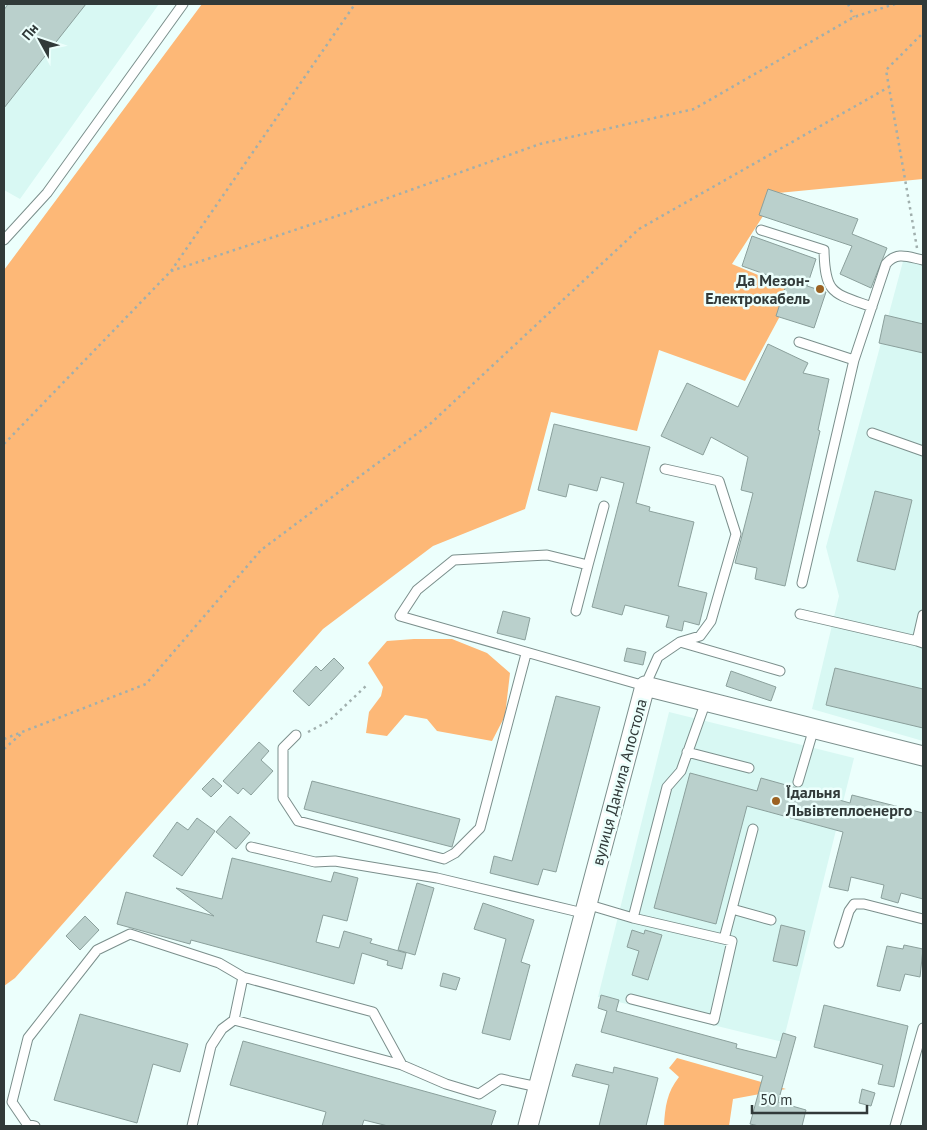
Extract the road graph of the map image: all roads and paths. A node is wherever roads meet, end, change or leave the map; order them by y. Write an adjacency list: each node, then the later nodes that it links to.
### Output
1 (184, 4): 9 (lane)
2 (355, 4): 11 (path)
3 (848, 4): 5 (path)
4 (895, 4): 5 (path)
5 (854, 17): 11 (path)
6 (923, 33): 7 (path)
7 (889, 87): 10 (path); 33 (path)
8 (761, 230): 12 (lane)
9 (4, 240)
10 (921, 259): 12 (lane)
11 (171, 271): 16 (path)
12 (872, 307): 14 (lane)
13 (799, 342): 14 (lane)
14 (854, 360): 21 (lane)
15 (872, 433): 17 (lane)
16 (4, 444)
17 (923, 451)
18 (665, 469): 25 (lane)
19 (604, 506): 20 (lane)
20 (588, 565): 22 (lane); 27 (lane)
21 (802, 584)
22 (576, 611)
23 (800, 614): 26 (lane)
24 (923, 615): 26 (lane)
25 (680, 642): 28 (lane); 30 (lane)
26 (920, 642)
27 (526, 654): 30 (lane); 34 (lane)
28 (780, 672)
29 (368, 684): 34 (path)
30 (645, 686): 31 (street, вулиця Данила Апостола); 43 (street, вулиця Данила Апостола)
31 (706, 700): 32 (street, вулиця Данила Апостола); 37 (lane)
32 (814, 728): 38 (street, вулиця Данила Апостола); 40 (lane)
33 (24, 731): 35 (path); 36 (path)
34 (296, 735)
35 (4, 739)
36 (4, 749)
37 (686, 752): 39 (lane); 45 (lane)
38 (923, 756)
39 (749, 768)
40 (798, 782)
41 (753, 829): 44 (lane)
42 (251, 846): 43 (lane)
43 (584, 908): 45 (lane); 55 (street, вулиця Данила Апостола)
44 (732, 909): 47 (lane); 48 (lane)
45 (633, 918): 48 (lane)
46 (923, 919): 49 (lane)
47 (771, 920)
48 (724, 939): 51 (lane)
49 (840, 944)
50 (243, 977): 52 (lane); 54 (lane); 56 (lane)
51 (631, 999)
52 (234, 1020): 54 (lane); 58 (lane)
53 (923, 1028): 60 (lane)
54 (402, 1065): 55 (lane)
55 (538, 1087): 59 (street, вулиця Данила Апостола)
56 (8, 1101): 57 (lane)
57 (35, 1126)
58 (192, 1126)
59 (528, 1126)
60 (894, 1126)

